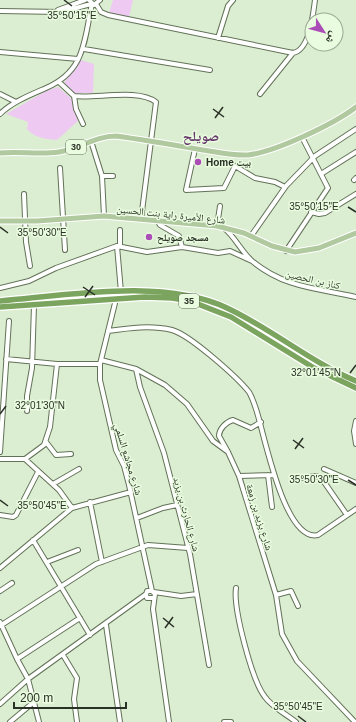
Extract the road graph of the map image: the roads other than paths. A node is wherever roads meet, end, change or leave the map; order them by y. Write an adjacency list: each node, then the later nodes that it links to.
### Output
1 (85, 0): 6 (street)
2 (233, 0): 7 (street)
3 (315, 0): 10 (street)
4 (96, 2): 6 (street); 7 (street); 8 (street)
5 (0, 11): 6 (street)
6 (57, 11)
7 (218, 38): 10 (street)
8 (84, 49): 11 (street); 12 (street)
9 (0, 52): 11 (street)
10 (293, 53): 15 (street)
11 (78, 59): 13 (street)
12 (210, 70)
13 (59, 82): 16 (street); 17 (street)
14 (0, 94): 17 (street)
15 (260, 94)
16 (74, 96): 20 (street); 24 (street)
17 (16, 102): 19 (street)
18 (355, 110): 22 (main road, 30)
19 (0, 114)
20 (83, 124)
21 (356, 130): 28 (street)
22 (302, 137): 25 (main road, 30); 28 (street)
23 (91, 141): 24 (main road, 30); 27 (main road, 30); 31 (street)
24 (151, 141): 25 (main road, 30); 40 (street)
25 (195, 149): 33 (street)
26 (356, 152): 30 (street)
27 (0, 153)
28 (313, 160): 30 (street); 33 (street)
29 (60, 168): 39 (street)
30 (321, 174): 37 (street)
31 (102, 176): 32 (street); 38 (street)
32 (113, 176)
33 (285, 187): 48 (street)
34 (24, 194): 43 (street)
35 (356, 194): 37 (street)
36 (220, 206): 44 (street)
37 (311, 212): 53 (street)
38 (104, 216): 39 (main road, شارع الأميرة راية بنت الحسين); 40 (main road, شارع الأميرة راية بنت الحسين)
39 (64, 219): 43 (main road, شارع الأميرة راية بنت الحسين); 52 (street)
40 (141, 219): 41 (main road, شارع الأميرة راية بنت الحسين)
41 (156, 220): 44 (main road, شارع الأميرة راية بنت الحسين); 51 (street)
42 (0, 221): 43 (main road, شارع الأميرة راية بنت الحسين)
43 (26, 222): 55 (street)
44 (220, 226): 46 (main road, شارع الأميرة راية بنت الحسين); 49 (street, كناز بن الحصين)
45 (120, 230): 50 (street)
46 (238, 231): 48 (main road, شارع الأميرة راية بنت الحسين); 49 (street)
47 (356, 233): 53 (main road, شارع الأميرة راية بنت الحسين)
48 (251, 236): 53 (main road, شارع الأميرة راية بنت الحسين)
49 (234, 240): 54 (street, كناز بن الحصين)
50 (118, 246): 51 (street); 56 (street); 57 (street)
51 (182, 247): 54 (street)
52 (65, 250)
53 (286, 251)
54 (252, 261): 59 (street, كناز بن الحصين)
55 (30, 266)
56 (0, 288)
57 (121, 292): 61 (highway, 35); 74 (highway, 35)
58 (0, 297): 61 (main road)
59 (356, 297)
60 (116, 299): 63 (highway, 35); 68 (street, شارع مجاشع السلمي); 75 (highway, 35)
61 (11, 300): 62 (highway, 35)
62 (0, 302)
63 (34, 305): 65 (highway, 35); 70 (street)
64 (0, 306): 65 (highway, 35)
65 (8, 307): 66 (main road)
66 (0, 310)
67 (9, 321): 69 (street)
68 (108, 331): 71 (street, شارع مجاشع السلمي); 78 (street)
69 (6, 359): 70 (street, شارع يزيد بن زمعة); 81 (street)
70 (31, 361): 72 (street, شارع يزيد بن زمعة); 76 (street)
71 (101, 362): 72 (street, شارع يزيد بن زمعة); 73 (street, شارع يزيد بن زمعة); 95 (street, شارع مجاشع السلمي)
72 (57, 364): 79 (street)
73 (136, 370): 82 (street, شارع يزيد بن زمعة); 97 (street, شارع الحارث بن يزيد)
74 (356, 381)
75 (356, 388)
76 (27, 411)
77 (356, 421): 80 (street)
78 (261, 422): 82 (street); 90 (street)
79 (46, 442): 83 (street); 85 (street)
80 (356, 444)
81 (0, 452)
82 (228, 452): 91 (street, شارع يزيد بن زمعة)
83 (71, 454)
84 (0, 459): 85 (street)
85 (25, 459): 88 (street)
86 (324, 468): 94 (street)
87 (79, 469): 93 (street)
88 (38, 472): 93 (street); 101 (street)
89 (268, 475): 90 (street); 91 (street); 98 (street)
90 (274, 475): 102 (street)
91 (239, 476): 117 (street, شارع يزيد بن زمعة)
92 (303, 478): 102 (street)
93 (53, 484): 99 (street)
94 (356, 484)
95 (131, 492): 96 (street); 103 (street, شارع مجاشع السلمي)
96 (90, 502): 99 (street); 109 (street)
97 (177, 505): 103 (street); 106 (street, شارع الحارث بن يزيد)
98 (272, 507)
99 (72, 508): 104 (street)
100 (356, 509): 102 (street)
101 (0, 515)
102 (347, 515)
103 (137, 518): 105 (street, شارع مجاشع السلمي)
104 (34, 540): 108 (street); 110 (street)
105 (142, 546): 106 (street); 109 (street); 116 (street, شارع مجاشع السلمي)
106 (188, 548): 115 (street, شارع الحارث بن يزيد)
107 (78, 550): 108 (street)
108 (46, 562): 112 (street)
109 (102, 562): 112 (street)
110 (0, 568)
111 (12, 583): 114 (street)
112 (62, 586): 119 (street); 120 (street)
113 (236, 588): 136 (street)
114 (0, 592)
115 (197, 594): 116 (street); 125 (street, شارع الحارث بن يزيد)
116 (150, 595): 121 (street); 133 (street, شارع مجاشع السلمي)
117 (276, 595): 118 (street); 137 (street, شارع يزيد بن زمعة)
118 (298, 606)
119 (80, 618): 122 (street); 124 (street)
120 (0, 624): 124 (street)
121 (106, 625): 122 (street); 132 (street)
122 (90, 635): 123 (street)
123 (63, 655): 126 (street); 131 (street)
124 (17, 659): 126 (street)
125 (208, 665)
126 (28, 679): 127 (street); 128 (street)
127 (35, 701): 129 (street); 130 (street)
128 (0, 704)
129 (10, 722)
130 (39, 722)
131 (77, 722)
132 (120, 722)
133 (169, 722)
134 (224, 722): 135 (street)
135 (231, 722)
136 (296, 722)
137 (355, 722)

